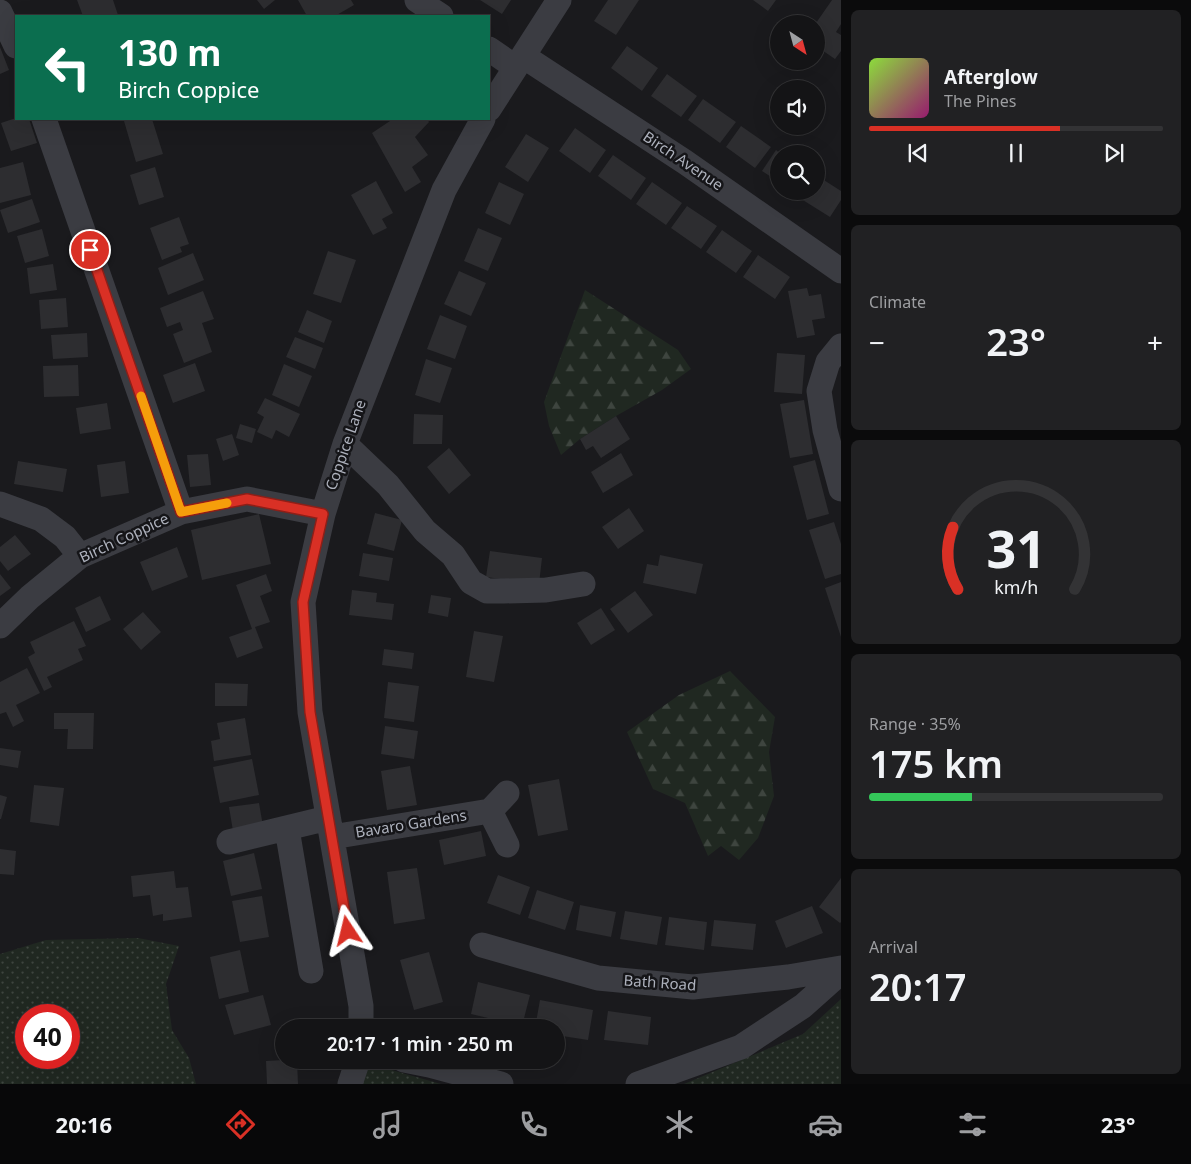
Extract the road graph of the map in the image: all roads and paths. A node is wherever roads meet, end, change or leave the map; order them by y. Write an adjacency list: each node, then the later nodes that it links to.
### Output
1 (417, 0): 4 (street)
2 (559, 0): 7 (street)
3 (0, 12): 5 (street)
4 (440, 15)
5 (15, 44)
6 (490, 49): 7 (street, Birch Avenue)
7 (519, 61): 8 (street); 11 (street, Birch Avenue)
8 (490, 108)
9 (44, 120): 16 (street, Birch Coppice)
10 (482, 120): 13 (street, Coppice Lane)
11 (841, 271)
12 (841, 346): 14 (street)
13 (345, 444): 17 (street, Coppice Lane); 19 (street)
14 (841, 489)
15 (0, 504): 18 (street)
16 (181, 512): 17 (street, Birch Coppice); 18 (street, Birch Coppice)
17 (323, 514): 23 (street, Coppice Lane)
18 (80, 556): 20 (street, Birch Coppice)
19 (583, 584)
20 (0, 626)
21 (506, 793): 22 (street)
22 (490, 811): 23 (street, Bavaro Gardens); 26 (street)
23 (330, 828): 24 (street, Bavaro Gardens); 31 (street, Coppice Lane)
24 (286, 829): 25 (street, Bavaro Gardens); 29 (street)
25 (229, 842)
26 (507, 845)
27 (482, 946): 28 (street, Bath Road)
28 (841, 968)
29 (311, 971)
30 (841, 972): 36 (street)
31 (361, 1019)
32 (355, 1069): 34 (street)
33 (444, 1069): 35 (street)
34 (350, 1084)
35 (501, 1084)
36 (638, 1084)

